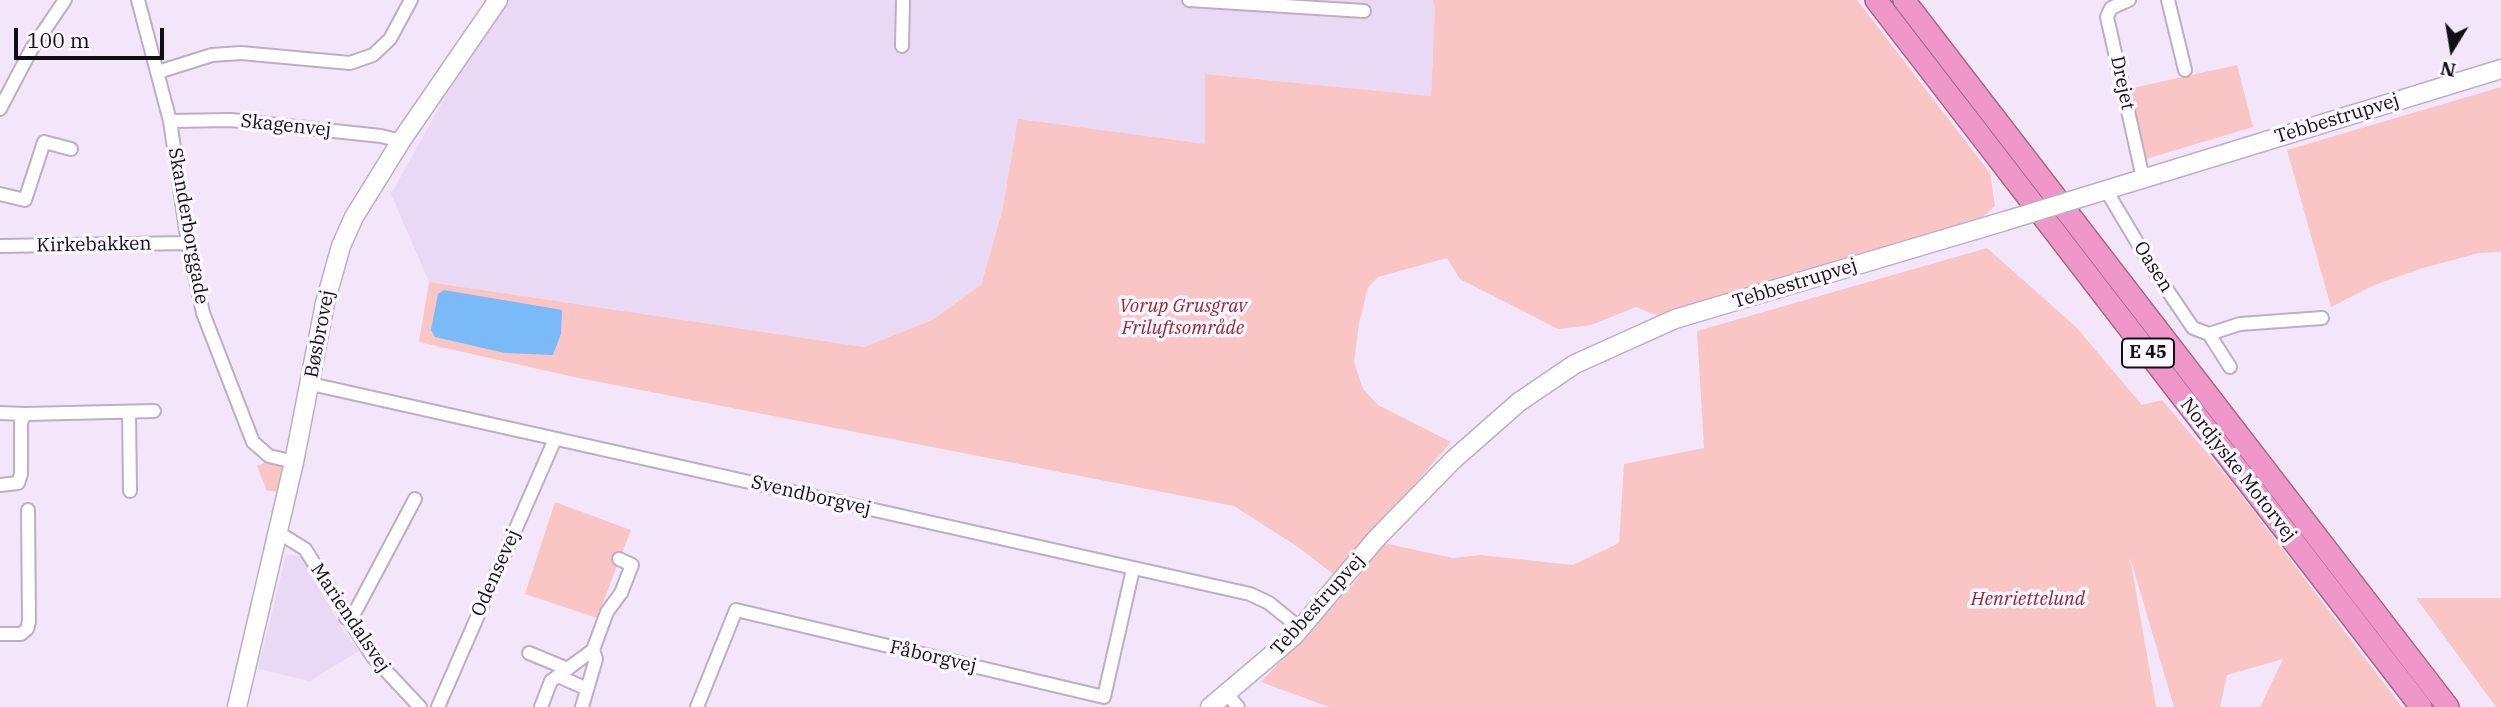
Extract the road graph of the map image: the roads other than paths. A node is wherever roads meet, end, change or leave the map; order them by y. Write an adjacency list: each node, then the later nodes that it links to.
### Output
1 (65, 0): 16 (street)
2 (138, 0): 15 (street, Skanderborggade)
3 (411, 0): 15 (street)
4 (498, 0): 18 (street, Bøsbrovej)
5 (903, 0): 12 (street)
6 (1189, 0): 11 (street)
7 (1876, 0): 57 (highway, Nordjyske Motorvej / E 45)
8 (1903, 0): 58 (highway, Nordjyske Motorvej / E 45)
9 (2129, 0): 20 (street, Drejet)
10 (2168, 0): 14 (street)
11 (1364, 11)
12 (902, 46)
13 (2501, 69): 20 (street, Tebbestrupvej)
14 (2185, 70)
15 (158, 72): 17 (street, Skanderborggade)
16 (0, 109)
17 (170, 121): 18 (street, Skagenvej); 23 (street, Skanderborggade)
18 (401, 142): 28 (street, Bøsbrovej)
19 (71, 149): 22 (street)
20 (2143, 178): 21 (street, Tebbestrupvej)
21 (2099, 192): 26 (street, Oasen); 43 (street, Tebbestrupvej, bridge)
22 (0, 194)
23 (188, 243): 24 (street, Kirkebakken); 34 (street, Skanderborggade)
24 (0, 246)
25 (2322, 318): 26 (street)
26 (2209, 334): 27 (street, Oasen)
27 (2231, 367)
28 (311, 384): 33 (street, Svendborgvej); 34 (street, Bøsbrovej)
29 (154, 411): 30 (street)
30 (129, 412): 32 (street); 36 (street)
31 (0, 413): 32 (street)
32 (25, 414): 35 (street)
33 (555, 439): 41 (street, Svendborgvej); 52 (street, Odensevej)
34 (294, 462): 39 (street, Bøsbrovej)
35 (0, 485)
36 (130, 491)
37 (415, 499): 42 (street)
38 (28, 509): 44 (street)
39 (279, 533): 42 (street, Mariendalsvej); 50 (street, Bøsbrovej)
40 (619, 559): 45 (street)
41 (1133, 569): 43 (street, Svendborgvej); 55 (street, Fåborgvej)
42 (346, 618): 51 (street, Mariendalsvej)
43 (1301, 629): 49 (street, Tebbestrupvej)
44 (0, 634)
45 (593, 650): 47 (street); 48 (street)
46 (529, 653): 47 (street)
47 (563, 673): 48 (street); 53 (street)
48 (585, 688): 54 (street)
49 (1233, 701): 56 (street, Tebbestrupvej)
50 (237, 707)
51 (420, 707)
52 (438, 707)
53 (541, 707)
54 (582, 707)
55 (697, 707)
56 (1210, 707)
57 (2421, 707)
58 (2448, 707)

